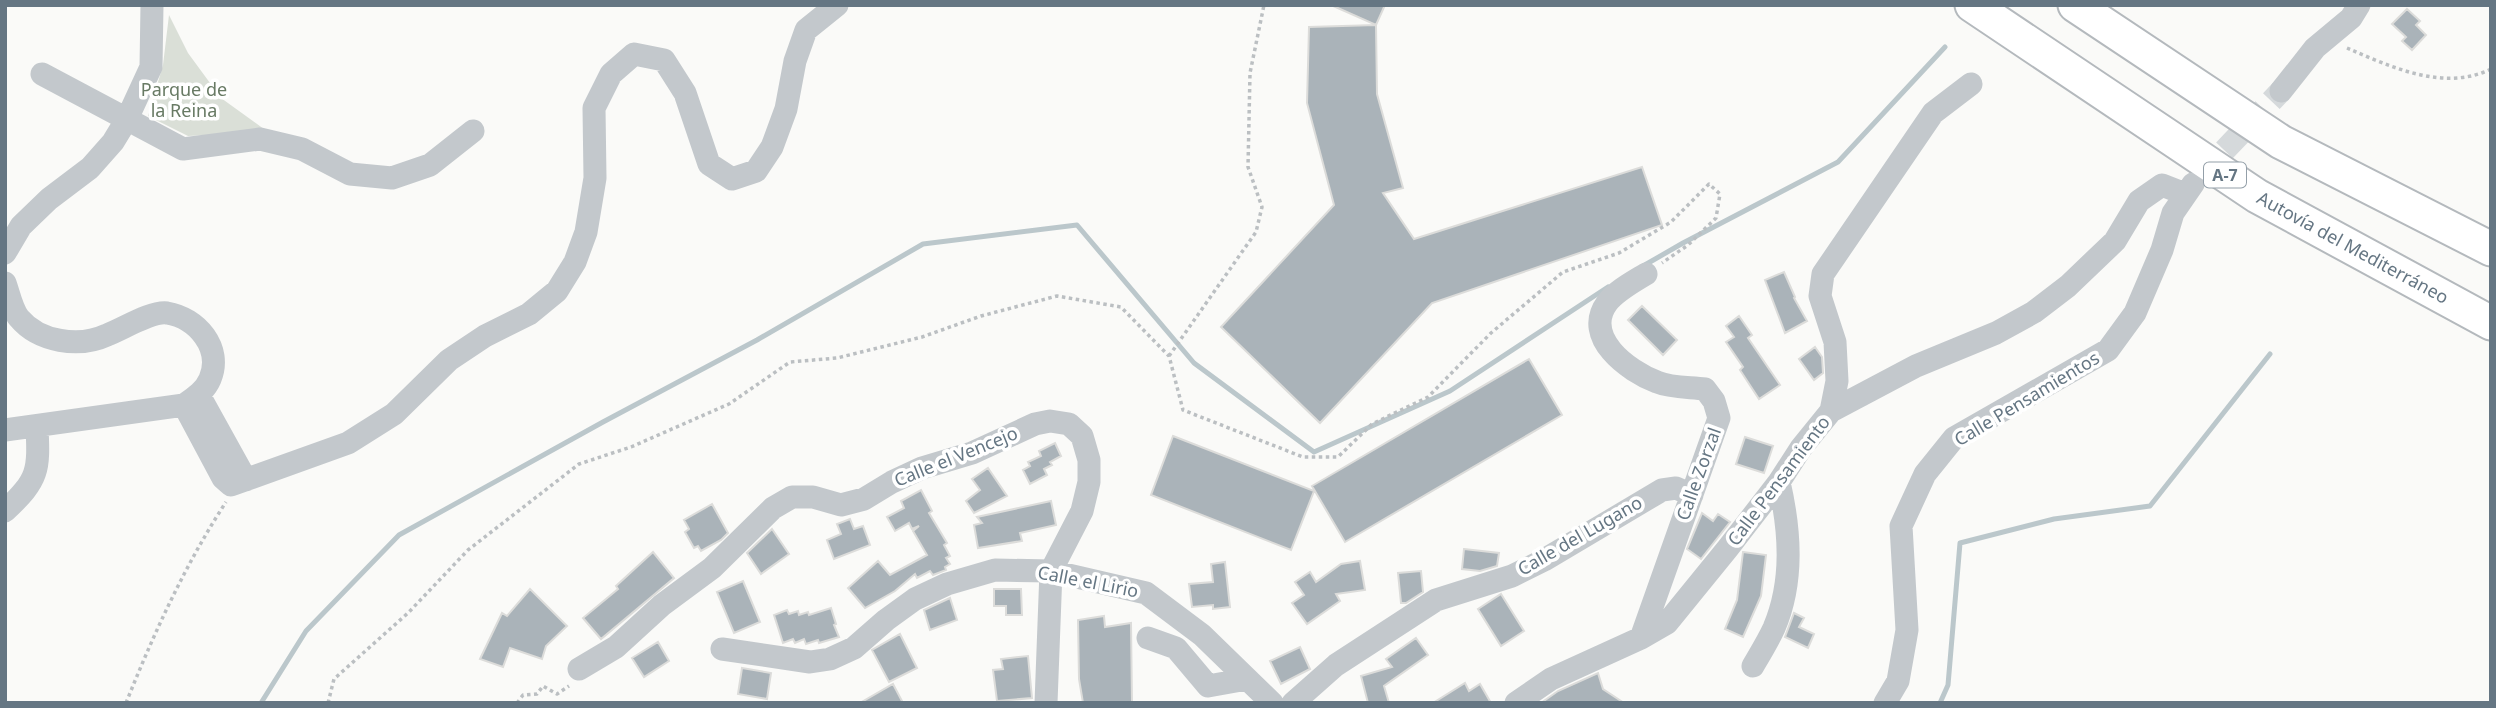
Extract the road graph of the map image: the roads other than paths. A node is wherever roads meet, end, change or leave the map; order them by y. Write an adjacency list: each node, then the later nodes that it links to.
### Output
1 (152, 5): 9 (street)
2 (837, 5): 17 (street)
3 (1972, 5): 16 (highway, Autovía del Mediterráneo / A-7)
4 (2075, 5): 12 (highway)
5 (2360, 5): 8 (street)
6 (42, 74): 9 (street)
7 (1971, 84): 18 (street)
8 (2281, 91)
9 (127, 119): 10 (street); 13 (street)
10 (473, 131)
11 (2189, 189): 18 (street, Calle Pensamiento); 35 (street, Calle Pensamientos)
12 (2491, 249)
13 (5, 253)
14 (1646, 274): 22 (street, Calle Zorzal)
15 (5, 284): 17 (street)
16 (2491, 323)
17 (191, 400): 19 (street)
18 (1831, 411): 21 (street, Calle Pensamiento)
19 (37, 426): 20 (street); 23 (street)
20 (5, 430)
21 (1779, 482): 26 (street, Calle Pensamiento); 28 (street)
22 (1692, 495): 26 (street, Calle Zorzal); 33 (street, Calle del Lugano)
23 (5, 511)
24 (1051, 571): 27 (street, Calle el Lirio); 29 (street, Calle el Vencejo); 30 (street, Calle el Lirio); 31 (street)
25 (1148, 638): 30 (street)
26 (1641, 638): 34 (street, Calle Pensamiento)
27 (722, 649)
28 (1753, 666)
29 (579, 669)
30 (1247, 679): 32 (street, Calle el Lirio)
31 (1046, 703)
32 (1272, 703)
33 (1293, 703)
34 (1516, 703)
35 (1885, 703)

